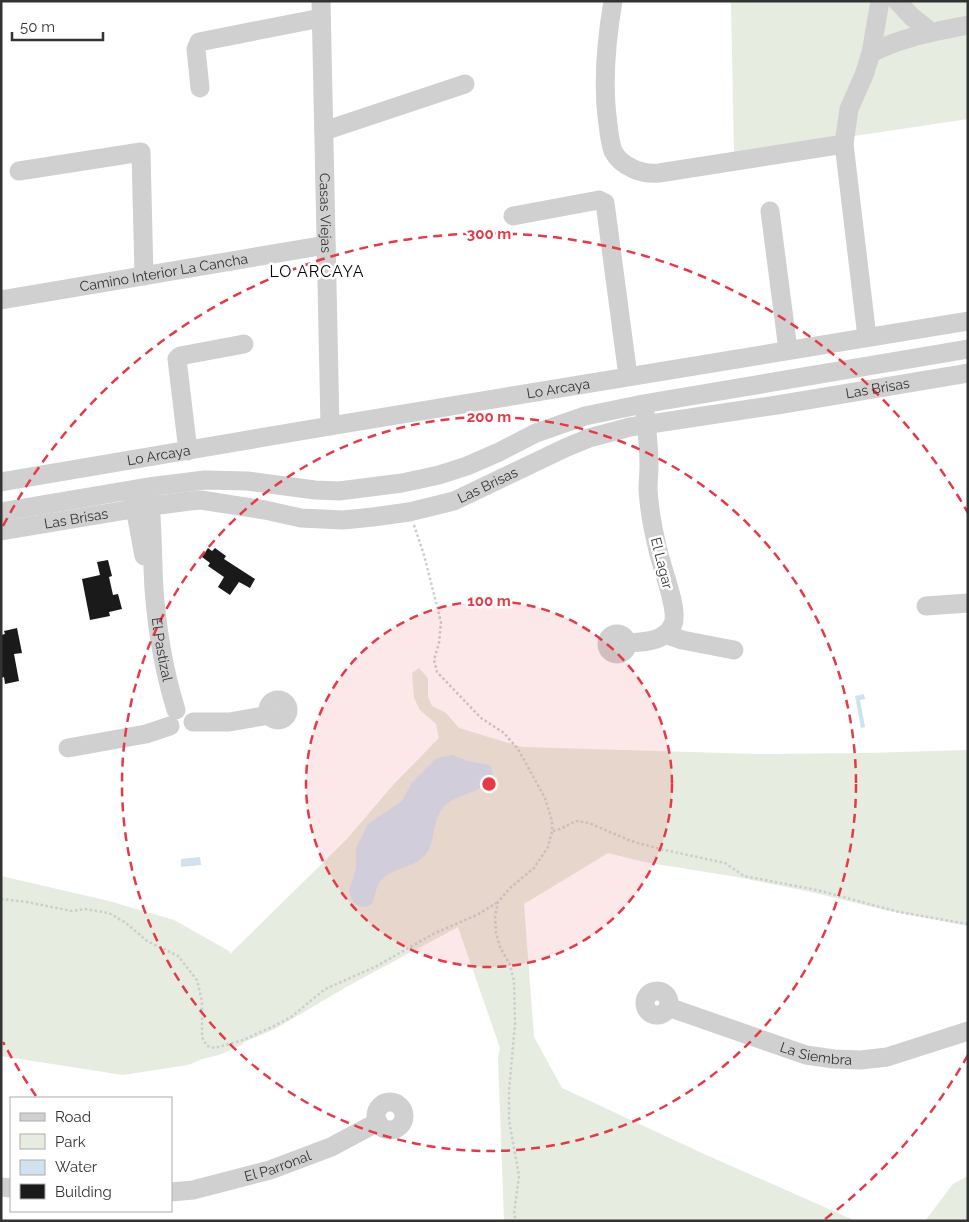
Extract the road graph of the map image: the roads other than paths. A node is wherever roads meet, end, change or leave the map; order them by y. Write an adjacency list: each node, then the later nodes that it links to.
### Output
1 (613, 1): 11 (street)
2 (880, 1): 7 (street)
3 (897, 1): 6 (street)
4 (321, 10): 9 (street); 10 (street, Casas Viejas)
5 (968, 25): 6 (street)
6 (931, 32): 7 (street)
7 (871, 53): 11 (street)
8 (465, 84): 10 (street)
9 (200, 88)
10 (324, 131): 15 (street, Casas Viejas)
11 (844, 144): 19 (street)
12 (19, 171): 16 (street)
13 (770, 211): 22 (street)
14 (513, 216): 24 (street)
15 (326, 245): 16 (street, Camino Interior La Cancha); 27 (street, Casas Viejas)
16 (144, 276): 17 (street, Camino Interior La Cancha)
17 (1, 300)
18 (968, 321): 19 (street, Lo Arcaya)
19 (866, 337): 22 (street, Lo Arcaya)
20 (244, 344): 29 (street)
21 (968, 349): 25 (street, Las Brisas)
22 (788, 350): 24 (street, Lo Arcaya)
23 (968, 373): 28 (street, Las Brisas)
24 (628, 376): 27 (street, Lo Arcaya)
25 (643, 404): 26 (street, Las Brisas); 28 (street)
26 (624, 407): 28 (street); 31 (street, Las Brisas)
27 (330, 426): 29 (street, Lo Arcaya)
28 (638, 426): 35 (street, Las Brisas); 40 (street, El Lagar)
29 (188, 451): 30 (street, Lo Arcaya)
30 (1, 482)
31 (402, 483): 32 (street, Las Brisas); 35 (street)
32 (369, 488): 33 (street, Las Brisas); 36 (street)
33 (141, 498): 34 (street, Las Brisas); 36 (street, Las Brisas); 37 (street, Las Brisas); 44 (street, El Pastizal)
34 (1, 512)
35 (409, 512): 36 (street, Las Brisas)
36 (373, 518)
37 (1, 531)
38 (968, 604): 39 (street)
39 (926, 606)
40 (665, 634): 41 (street); 42 (street)
41 (627, 643)
42 (734, 650)
43 (270, 714): 44 (street)
44 (173, 718): 45 (street)
45 (68, 748)
46 (668, 1007): 47 (street, La Siembra)
47 (968, 1031)
48 (378, 1122): 49 (street, El Parronal)
49 (172, 1192)

